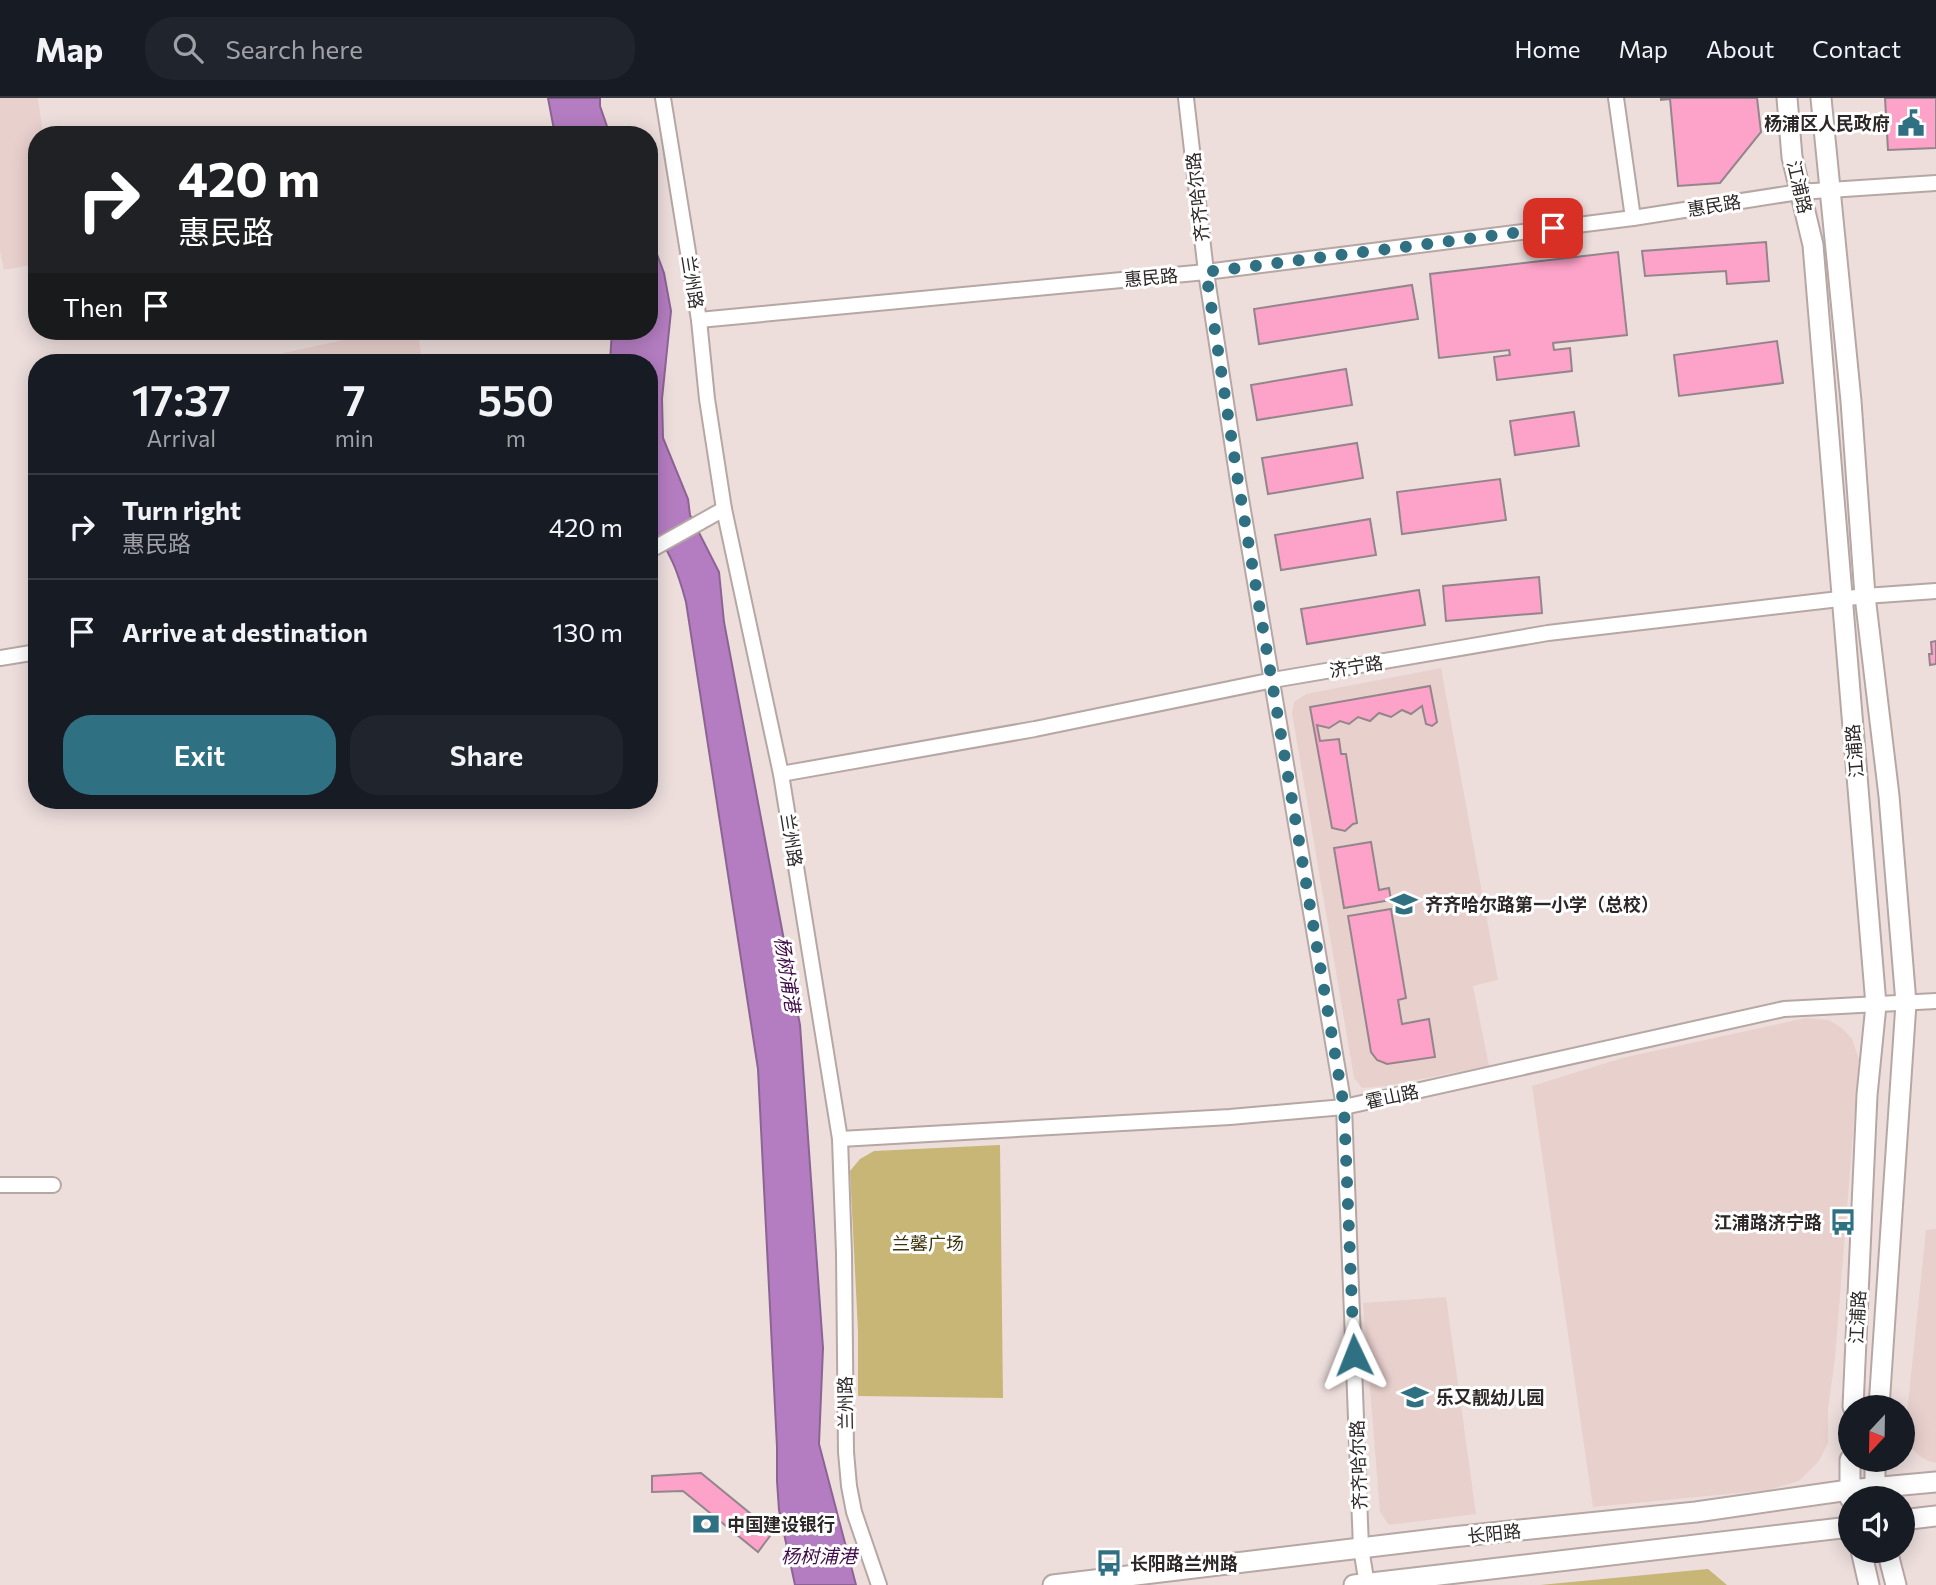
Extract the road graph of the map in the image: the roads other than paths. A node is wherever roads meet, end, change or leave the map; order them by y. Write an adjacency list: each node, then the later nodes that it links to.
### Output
1 (663, 98): 11 (street, 兰州路)
2 (1186, 98): 10 (street, 齐齐哈尔路)
3 (1616, 98): 9 (street)
4 (1787, 98): 8 (main road, 江浦路)
5 (1821, 98): 7 (main road, 江浦路)
6 (1936, 183): 7 (street, 惠民路)
7 (1829, 189): 8 (street, 惠民路); 15 (main road, 江浦路)
8 (1799, 192): 9 (street, 惠民路); 16 (main road, 江浦路)
9 (1633, 218): 10 (street, 惠民路)
10 (1206, 272): 11 (street, 惠民路); 19 (street, 齐齐哈尔路)
11 (699, 320): 12 (street, 兰州路)
12 (724, 509): 13 (street); 20 (street, 兰州路)
13 (658, 545)
14 (1936, 591): 15 (street, 济宁路)
15 (1865, 596): 16 (street, 济宁路); 22 (main road, 江浦路)
16 (1841, 599): 19 (street, 济宁路); 23 (main road, 江浦路)
17 (28, 653): 18 (street)
18 (0, 658)
19 (1273, 680): 20 (street, 济宁路); 24 (street, 齐齐哈尔路)
20 (781, 774): 25 (street, 兰州路)
21 (1936, 1001): 22 (street, 霍山路)
22 (1906, 1003): 23 (street, 霍山路); 29 (main road, 江浦路)
23 (1876, 1005): 24 (street, 霍山路); 28 (main road, 江浦路)
24 (1344, 1107): 25 (street, 霍山路); 36 (street, 齐齐哈尔路)
25 (840, 1139): 39 (street, 兰州路)
26 (0, 1185): 27 (street)
27 (53, 1185)
28 (1854, 1395)
29 (1880, 1395)
30 (1936, 1482): 31 (main road, 长阳路)
31 (1915, 1486)
32 (1838, 1495): 36 (main road, 长阳路)
33 (1936, 1516): 34 (main road)
34 (1915, 1518)
35 (1838, 1528): 41 (main road, 长阳路)
36 (1362, 1548): 40 (main road, 长阳路); 41 (street, 齐齐哈尔路)
37 (1864, 1563): 42 (main road)
38 (1890, 1563): 43 (main road)
39 (879, 1585)
40 (1053, 1585)
41 (1363, 1585)
42 (1869, 1585)
43 (1896, 1585)

